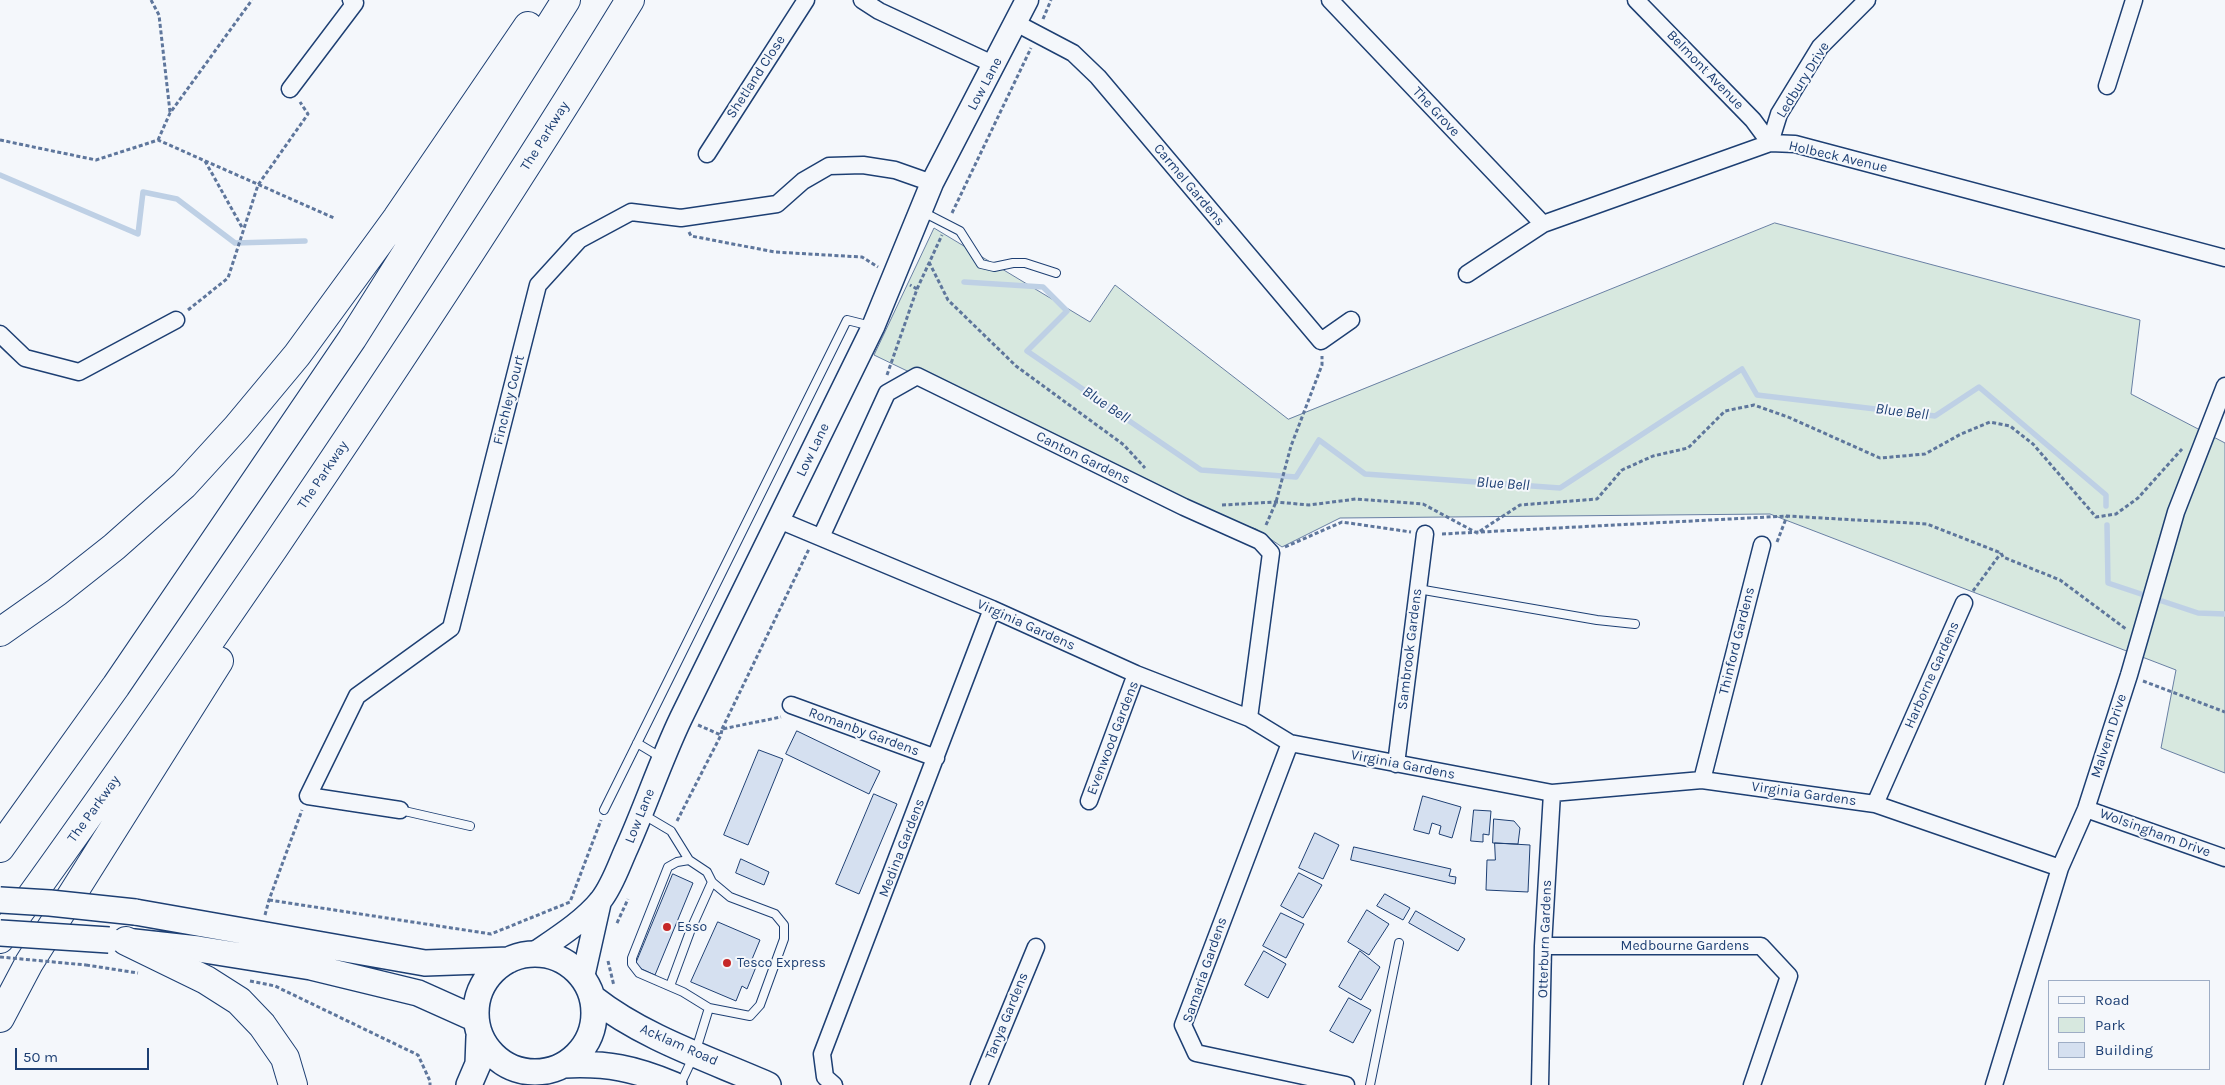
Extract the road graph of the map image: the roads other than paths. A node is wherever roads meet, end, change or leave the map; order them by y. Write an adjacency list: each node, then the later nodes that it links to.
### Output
1 (351, 0): 15 (street)
2 (545, 0): 38 (highway)
3 (566, 0): 56 (highway)
4 (630, 0): 29 (highway, The Parkway)
5 (806, 0): 17 (street, Shetland Close)
6 (862, 0): 13 (street)
7 (1027, 0): 12 (main road, Low Lane)
8 (1330, 0): 20 (street, The Grove)
9 (1636, 0): 16 (street, Belmont Avenue)
10 (1867, 0): 16 (street, Ledbury Drive)
11 (2134, 0): 14 (street)
12 (1016, 23): 13 (main road, Low Lane); 25 (street, Carmel Gardens)
13 (995, 65): 18 (main road, Low Lane)
14 (2107, 86)
15 (290, 89)
16 (1770, 144): 20 (street, Holbeck Avenue); 21 (street, Holbeck Avenue)
17 (707, 154)
18 (932, 183): 19 (main road, Low Lane); 52 (street, Finchley Court)
19 (921, 211): 22 (lane); 26 (main road, Low Lane)
20 (1542, 224): 23 (street, Holbeck Avenue)
21 (2225, 258)
22 (1056, 273)
23 (1467, 274)
24 (176, 320): 27 (street)
25 (1351, 320)
26 (873, 326): 30 (main road, Low Lane); 42 (lane)
27 (0, 334)
28 (2225, 386): 51 (street, Malvern Drive)
29 (358, 425): 64 (highway, The Parkway); 74 (highway)
30 (779, 520): 32 (street, Virginia Gardens); 44 (main road, Low Lane)
31 (1425, 534): 34 (street, Sambrook Gardens)
32 (818, 536): 36 (street, Virginia Gardens); 41 (street, Canton Gardens)
33 (1762, 545): 47 (street, Thinford Gardens)
34 (1418, 589): 37 (lane); 46 (street, Sambrook Gardens)
35 (1964, 603): 50 (street, Harborne Gardens)
36 (992, 610): 39 (street, Virginia Gardens); 45 (street, Medina Gardens)
37 (1635, 624)
38 (0, 632)
39 (1136, 674): 41 (street, Virginia Gardens); 49 (street, Evenwood Gardens)
40 (791, 705): 45 (street, Romanby Gardens)
41 (1249, 718): 43 (street, Virginia Gardens)
42 (636, 743): 44 (lane); 53 (lane)
43 (1290, 743): 46 (street, Virginia Gardens); 85 (street, Samaria Gardens)
44 (662, 758): 54 (main road, Low Lane)
45 (936, 758): 83 (street, Medina Gardens)
46 (1396, 764): 48 (street, Virginia Gardens)
47 (1702, 780): 48 (street, Virginia Gardens); 50 (street, Virginia Gardens)
48 (1552, 793): 67 (street, Otterburn Gardens)
49 (1089, 801)
50 (1875, 804): 59 (street, Virginia Gardens)
51 (2086, 809): 57 (street, Wolsingham Drive); 59 (street, Malvern Drive)
52 (400, 810): 55 (lane)
53 (604, 810)
54 (643, 814): 58 (lane); 62 (main road, Low Lane)
55 (470, 826)
56 (0, 848)
57 (2225, 858)
58 (689, 860): 60 (lane); 71 (lane)
59 (2060, 868): 89 (street, Malvern Drive)
60 (712, 882): 71 (lane); 73 (lane)
61 (0, 900): 70 (main road, bridge)
62 (600, 901): 69 (main road, Low Lane); 72 (main road, Low Lane)
63 (0, 933): 65 (main road, bridge)
64 (0, 939)
65 (117, 940): 75 (main road); 78 (highway)
66 (1399, 943): 86 (lane)
67 (1543, 946): 87 (street, Otterburn Gardens); 88 (street, Medbourne Gardens)
68 (1036, 947): 84 (street, Tanya Gardens)
69 (535, 953): 70 (main road); 72 (main road)
70 (509, 960): 75 (main road)
71 (670, 986): 73 (lane)
72 (588, 988): 76 (main road, Acklam Road); 77 (main road)
73 (709, 1008): 76 (lane)
74 (0, 1018)
75 (478, 1028): 77 (main road); 79 (main road)
76 (695, 1052): 81 (lane); 82 (main road, Acklam Road)
77 (544, 1074): 80 (main road)
78 (293, 1085)
79 (469, 1085)
80 (674, 1085)
81 (680, 1085)
82 (768, 1085)
83 (834, 1085)
84 (979, 1085)
85 (1346, 1085)
86 (1370, 1085)
87 (1540, 1085)
88 (1752, 1085)
89 (1994, 1085)

